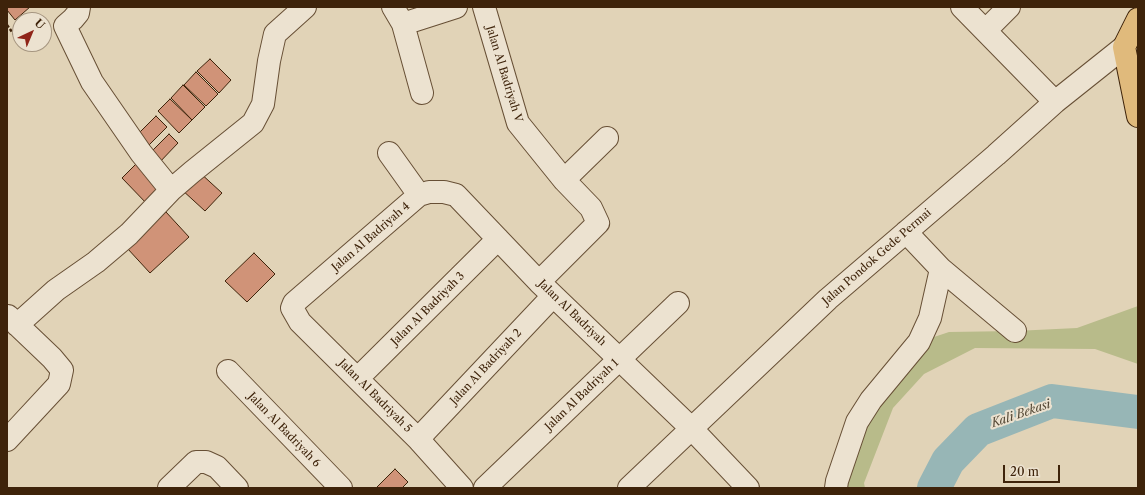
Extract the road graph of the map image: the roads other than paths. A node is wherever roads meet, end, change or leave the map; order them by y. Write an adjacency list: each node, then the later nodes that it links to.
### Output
1 (79, 7): 17 (street)
2 (305, 7): 17 (street)
3 (456, 7): 7 (street)
4 (484, 7): 16 (street, Jalan Al Badriyah V)
5 (962, 7): 9 (street)
6 (1009, 7): 9 (street)
7 (398, 15): 11 (street)
8 (1138, 19): 10 (main road)
9 (986, 30): 12 (street)
10 (1131, 46): 12 (street, Jalan Pondok Gede Permai); 13 (main road)
11 (422, 93)
12 (1055, 102): 20 (street, Jalan Pondok Gede Permai)
13 (1138, 116)
14 (607, 138): 16 (street)
15 (389, 153): 18 (street)
16 (564, 180): 23 (street, Jalan Al Badriyah V)
17 (171, 190): 26 (street)
18 (419, 195): 19 (street, Jalan Al Badriyah 4); 24 (street, Jalan Al Badriyah 4)
19 (456, 195): 21 (street, Jalan Al Badriyah)
20 (906, 232): 22 (street); 31 (street, Jalan Pondok Gede Permai)
21 (498, 239): 23 (street, Jalan Al Badriyah); 30 (street, Jalan Al Badriyah 3)
22 (941, 269): 27 (street); 41 (street)
23 (546, 289): 28 (street, Jalan Al Badriyah); 32 (street, Jalan Al Badriyah 2)
24 (294, 303): 30 (street, Jalan Al Badriyah 5)
25 (678, 303): 28 (street, Jalan Al Badriyah 1)
26 (12, 320): 33 (street)
27 (1015, 331)
28 (619, 359): 31 (street, Jalan Al Badriyah); 38 (street, Jalan Al Badriyah 1)
29 (228, 371): 36 (street, Jalan Al Badriyah 6)
30 (358, 378): 32 (street, Jalan Al Badriyah 5)
31 (691, 428): 39 (street, Jalan Pondok Gede Permai); 40 (street, Jalan Al Badriyah)
32 (418, 439): 37 (street, Jalan Al Badriyah 5)
33 (7, 440)
34 (169, 488): 35 (street)
35 (237, 488)
36 (341, 488)
37 (462, 488)
38 (485, 488)
39 (629, 488)
40 (748, 488)
41 (836, 488)

